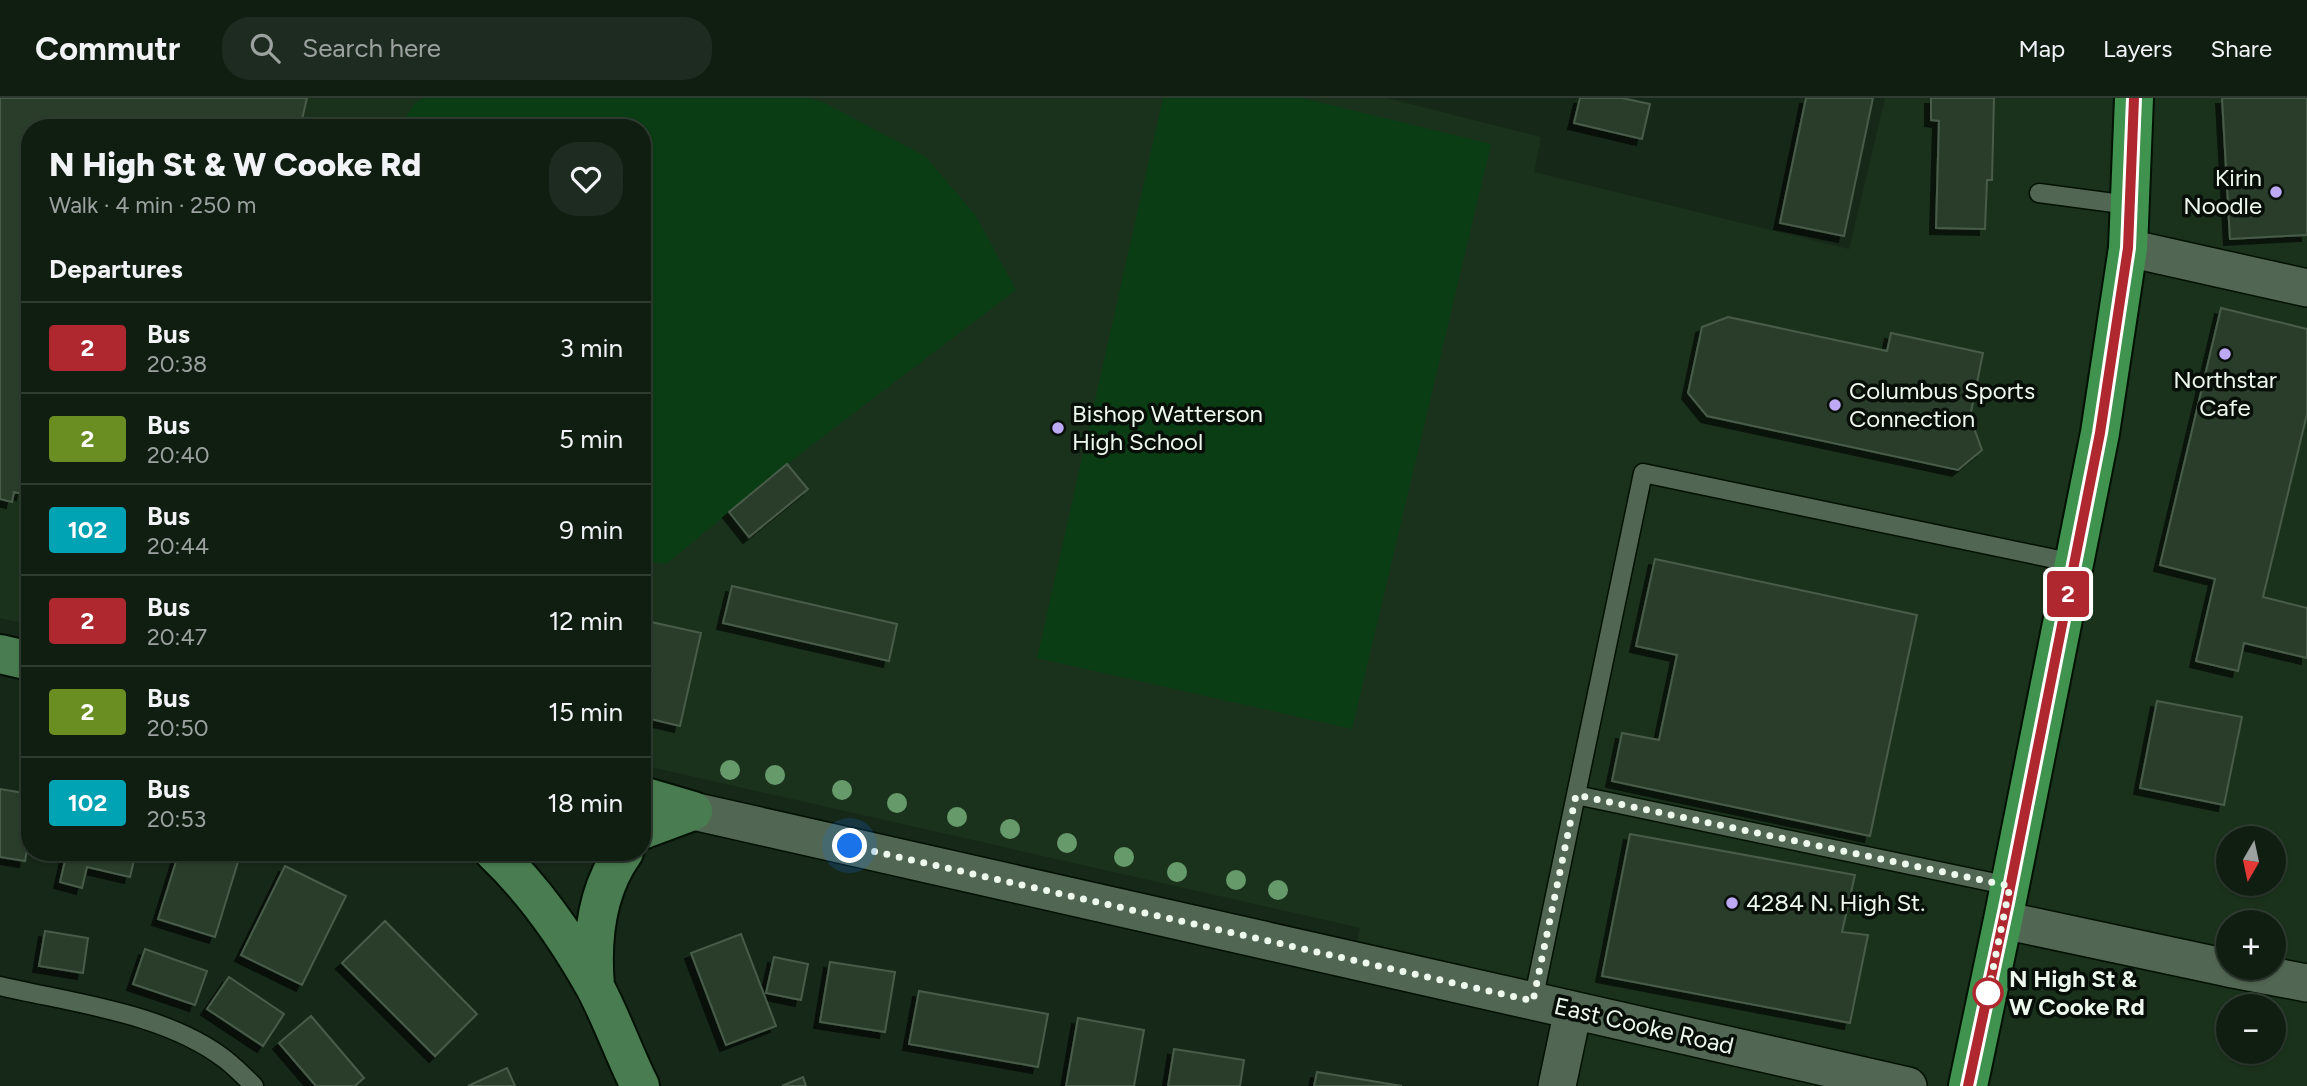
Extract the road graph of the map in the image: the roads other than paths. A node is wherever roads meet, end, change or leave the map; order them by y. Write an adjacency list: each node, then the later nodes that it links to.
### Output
1 (2133, 98): 3 (main road)
2 (2039, 193): 3 (lane)
3 (2129, 205): 4 (main road)
4 (2128, 248): 5 (street); 6 (main road)
5 (2307, 288)
6 (2074, 563): 9 (lane); 16 (main road)
7 (0, 654): 8 (main road)
8 (21, 659)
9 (1576, 795): 16 (lane); 22 (lane)
10 (651, 799): 12 (main road)
11 (651, 807): 12 (street, East Cooke Road)
12 (693, 811): 13 (main road); 22 (street, East Cooke Road)
13 (651, 827)
14 (503, 861): 21 (main road)
15 (619, 861): 21 (main road)
16 (2007, 903): 17 (street); 28 (main road)
17 (2216, 964)
18 (2286, 979): 19 (street)
19 (2307, 983)
20 (0, 986): 24 (lane)
21 (595, 988): 25 (main road)
22 (1533, 1001): 23 (street, East Cooke Road)
23 (1573, 1010): 26 (street); 27 (street, East Cooke Road)
24 (254, 1086)
25 (640, 1086)
26 (1557, 1086)
27 (1908, 1086)
28 (1968, 1086)

